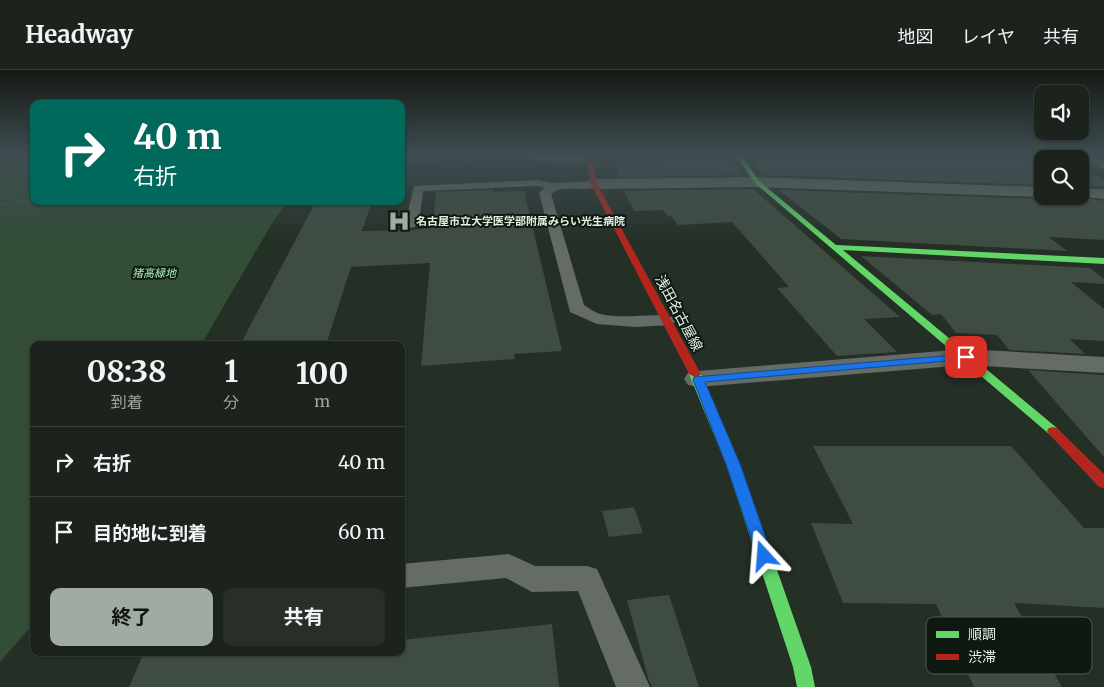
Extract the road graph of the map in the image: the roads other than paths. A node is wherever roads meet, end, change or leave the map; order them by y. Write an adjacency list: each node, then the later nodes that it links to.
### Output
1 (594, 184): 14 (street, 浅田名古屋線)
2 (494, 185): 11 (lane)
3 (547, 185): 7 (lane)
4 (578, 185): 7 (lane)
5 (760, 185): 12 (street)
6 (837, 185): 8 (street)
7 (553, 186): 14 (lane)
8 (1034, 192)
9 (1089, 193): 10 (street)
10 (1104, 194)
11 (412, 224)
12 (835, 247): 13 (street); 15 (street)
13 (1104, 261)
14 (666, 321): 17 (street, 浅田名古屋線)
15 (966, 357): 16 (street); 17 (street); 18 (street)
16 (1104, 365)
17 (698, 380): 21 (street, 浅田名古屋線)
18 (1104, 483)
19 (405, 576): 20 (lane)
20 (632, 687)
21 (806, 687)

